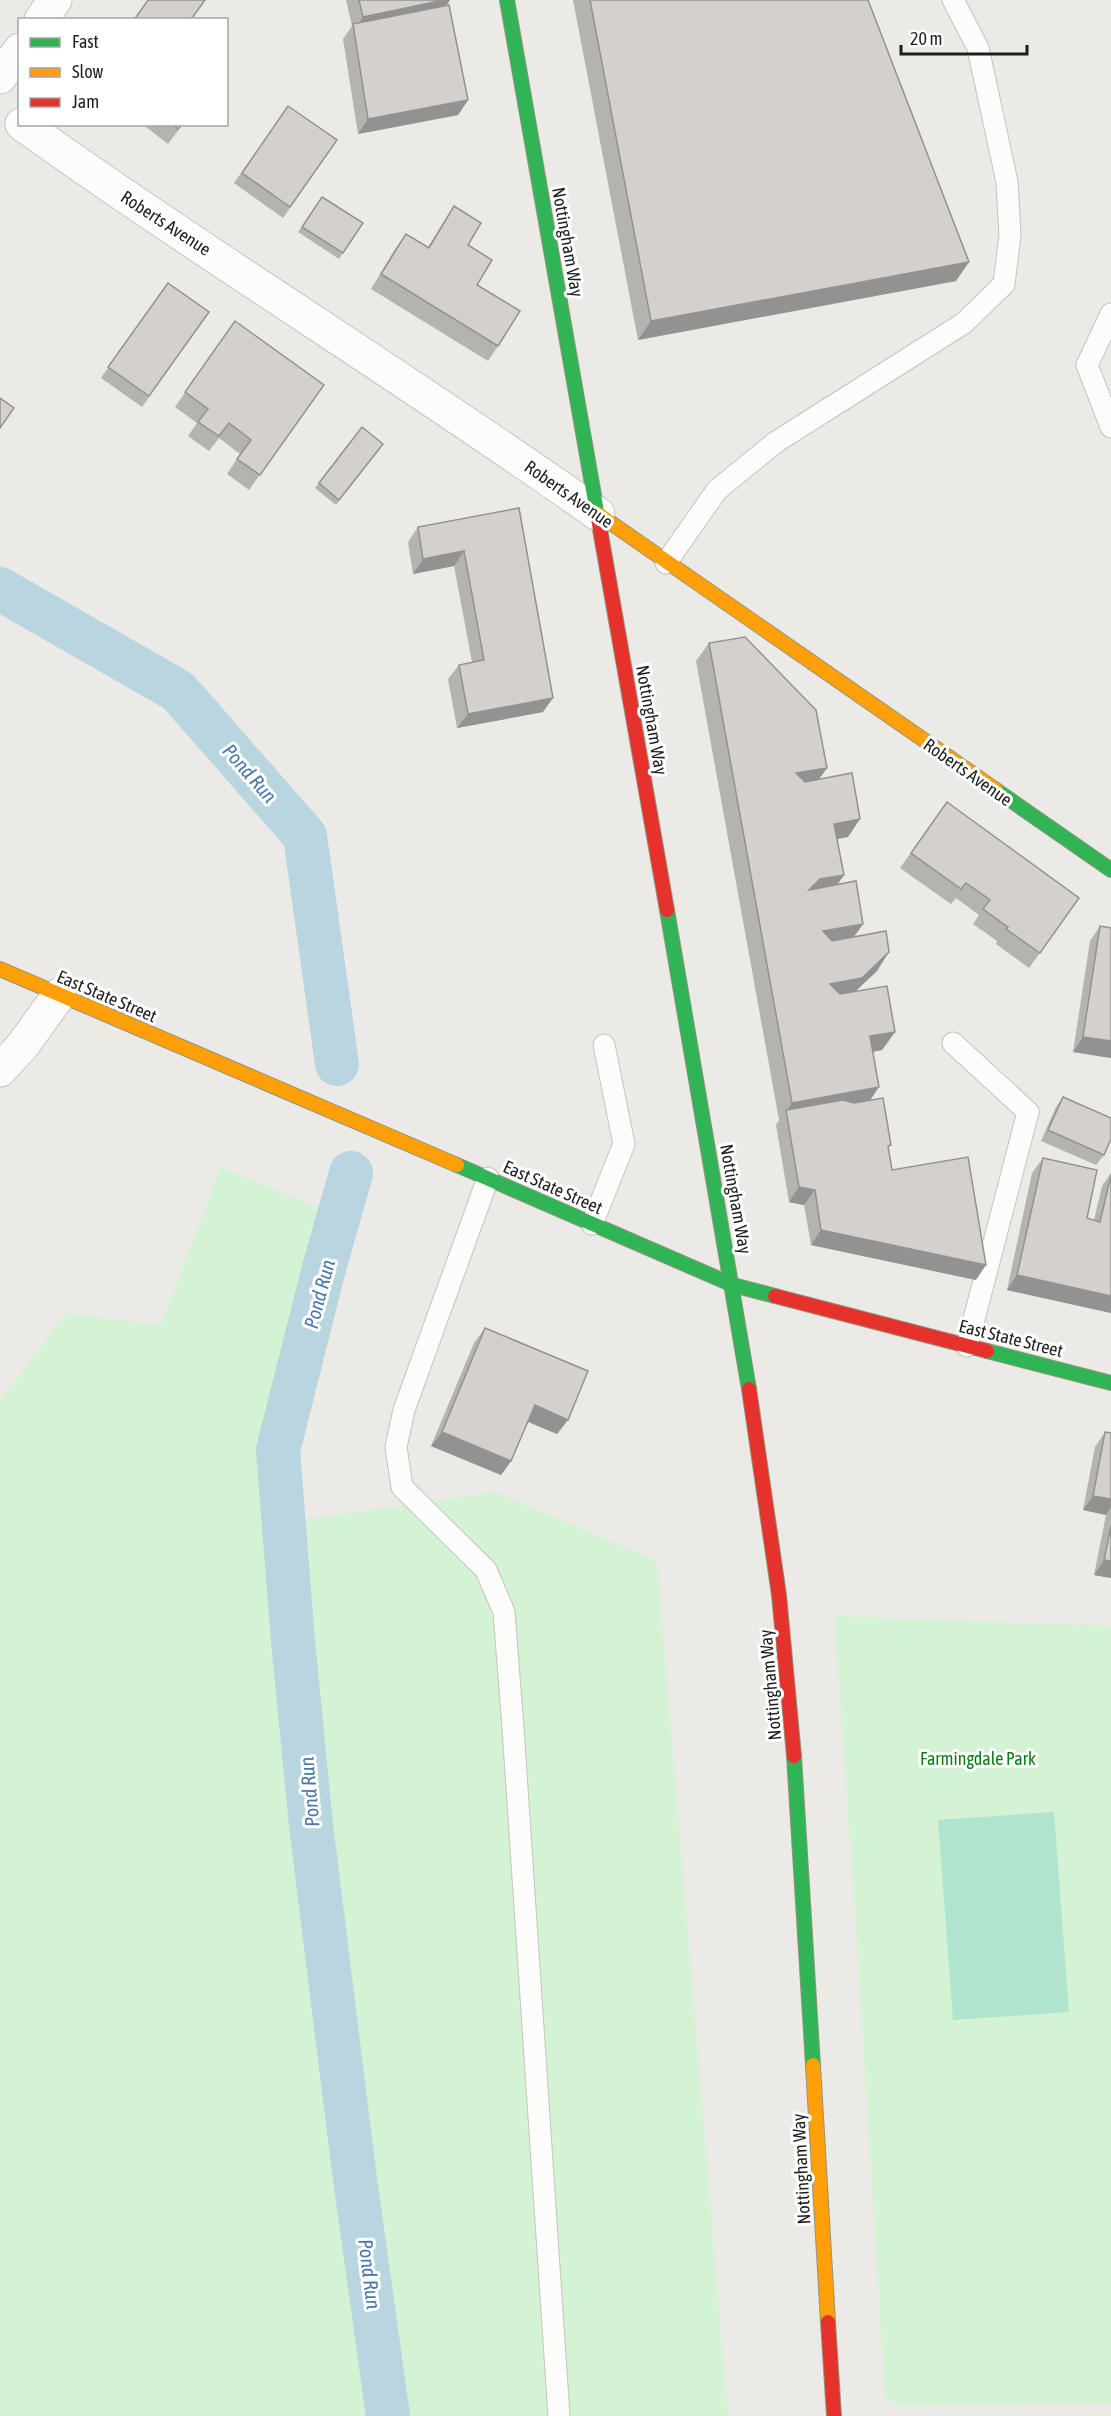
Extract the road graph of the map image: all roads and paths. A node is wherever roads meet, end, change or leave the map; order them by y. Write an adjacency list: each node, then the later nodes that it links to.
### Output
1 (55, 0): 4 (street)
2 (507, 0): 12 (street, Nottingham Way)
3 (953, 0): 13 (lane)
4 (42, 18)
5 (18, 53): 6 (street)
6 (0, 76)
7 (0, 108): 8 (street, Roberts Avenue)
8 (18, 121)
9 (25, 126): 12 (street, Roberts Avenue)
10 (1111, 314): 11 (lane)
11 (1111, 427)
12 (598, 514): 13 (street, Roberts Avenue); 22 (street, Nottingham Way)
13 (666, 563): 14 (street, Roberts Avenue)
14 (1111, 870)
15 (0, 969): 16 (street, East State Street)
16 (59, 995): 19 (street); 20 (street, East State Street)
17 (952, 1043): 23 (lane)
18 (604, 1045): 21 (lane)
19 (0, 1070)
20 (488, 1178): 21 (street, East State Street); 25 (lane)
21 (592, 1224): 22 (street, East State Street)
22 (733, 1286): 23 (street, East State Street); 26 (street, Nottingham Way)
23 (967, 1346): 24 (street, East State Street)
24 (1111, 1383)
25 (559, 2416)
26 (834, 2416)

